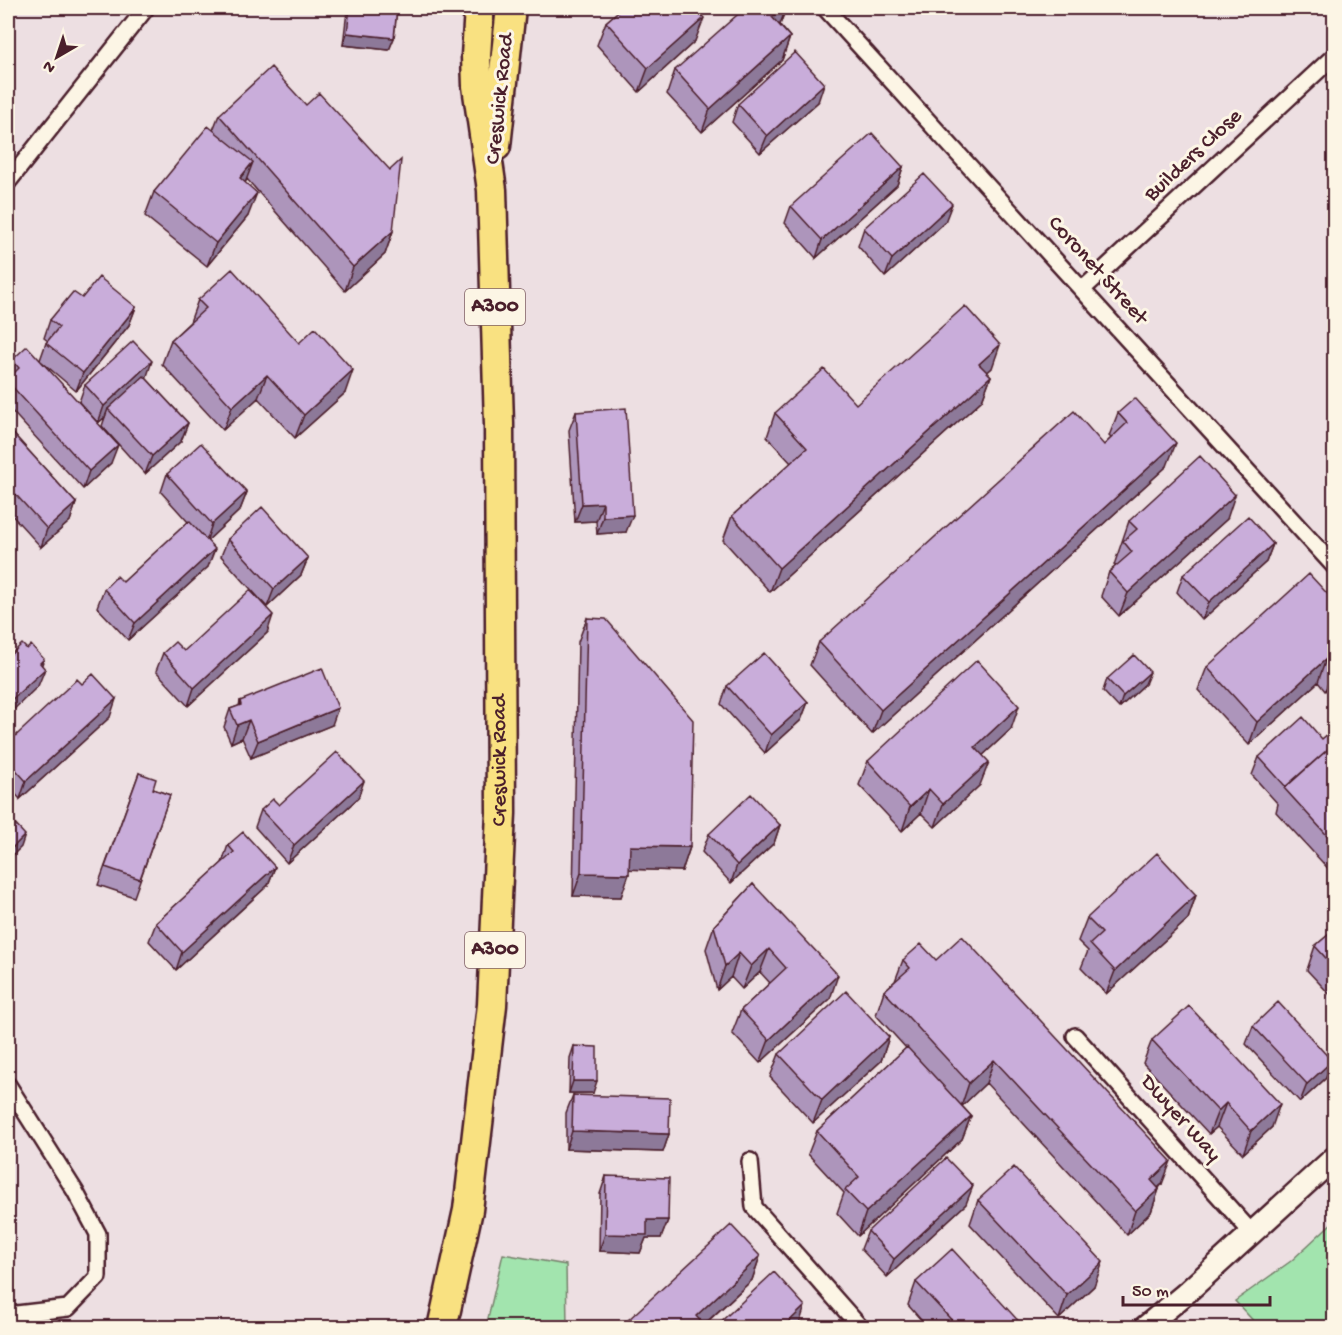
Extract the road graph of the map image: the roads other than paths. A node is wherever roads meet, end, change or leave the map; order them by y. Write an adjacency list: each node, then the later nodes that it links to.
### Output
1 (147, 8): 6 (street)
2 (479, 8): 7 (highway, Creswick Road / A300)
3 (511, 8): 7 (highway, Creswick Road / A300)
4 (825, 8): 8 (street, Coronet Street)
5 (1335, 56): 8 (street, Builders Close)
6 (8, 183)
7 (492, 190): 15 (highway, Creswick Road / A300)
8 (1083, 289): 9 (street, Coronet Street)
9 (1335, 566)
10 (1075, 1036): 14 (street, Dwyer Way)
11 (10, 1088): 16 (street)
12 (1335, 1158): 14 (street)
13 (750, 1161): 20 (street)
14 (1252, 1233): 21 (street)
15 (451, 1286): 17 (highway); 18 (highway, Creswick Road / A300); 19 (highway)
16 (8, 1315)
17 (431, 1328)
18 (442, 1328)
19 (449, 1328)
20 (861, 1328)
21 (1144, 1328)

